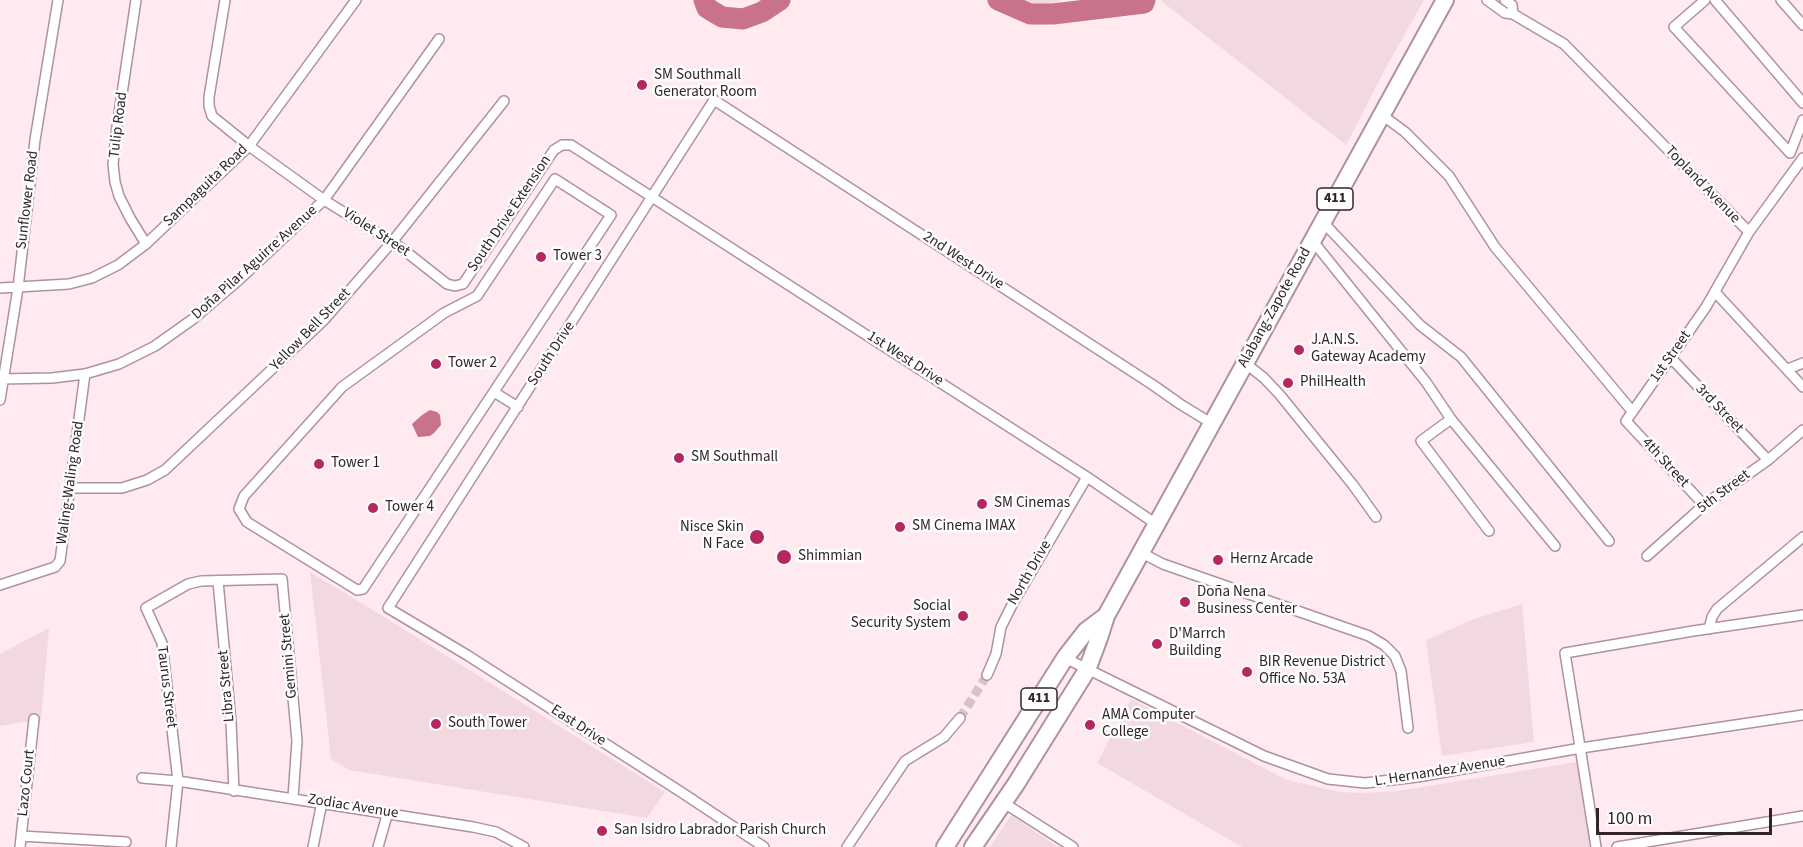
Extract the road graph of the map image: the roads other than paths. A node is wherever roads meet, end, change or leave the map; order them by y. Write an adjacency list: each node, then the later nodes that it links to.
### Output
1 (58, 0): 30 (street, Sunflower Road)
2 (136, 0): 27 (street, Tulip Road)
3 (225, 0): 19 (street, Violet Street)
4 (356, 0): 19 (street, Sampaguita Road)
5 (1445, 0): 17 (highway, Alabang-Zapote Road / 411)
6 (1487, 0): 11 (street, Topland Avenue)
7 (1505, 0): 11 (street)
8 (1705, 0): 18 (street)
9 (1715, 0): 16 (street)
10 (1781, 0): 12 (street)
11 (1512, 14): 24 (street, Topland Avenue)
12 (1803, 25)
13 (439, 39): 22 (street, Doña Pilar Aguirre Avenue)
14 (714, 100): 21 (street, South Drive); 45 (street, 2nd West Drive)
15 (504, 101): 26 (street, Yellow Bell Street)
16 (1803, 103)
17 (1382, 116): 23 (highway, Alabang-Zapote Road / 411); 42 (street)
18 (1803, 120)
19 (249, 146): 22 (street, Violet Street); 27 (street, Sampaguita Road)
20 (1803, 158): 24 (street)
21 (653, 196): 28 (street, South Drive Extension); 41 (street, South Drive); 48 (street, 1st West Drive)
22 (324, 200): 26 (street, Violet Street); 36 (street, Doña Pilar Aguirre Avenue)
23 (1322, 221): 25 (highway, Alabang-Zapote Road / 411); 55 (street)
24 (1749, 232): 31 (street, Topland Avenue)
25 (1312, 240): 33 (highway, Alabang-Zapote Road / 411); 43 (street)
26 (392, 242): 28 (street, Violet Street); 49 (street, Yellow Bell Street)
27 (146, 244): 30 (street, Sampaguita Road)
28 (463, 284)
29 (0, 288): 30 (street, Sampaguita Road)
30 (18, 288): 37 (street, Sunflower Road)
31 (1715, 292): 32 (street, 1st Street); 35 (street)
32 (1671, 358): 42 (street, 1st Street); 47 (street, 3rd Street)
33 (1245, 363): 45 (highway, Alabang-Zapote Road / 411); 51 (street)
34 (1803, 363): 35 (street)
35 (1788, 369): 38 (street)
36 (85, 374): 37 (street, Doña Pilar Aguirre Avenue); 49 (street, Waling-Waling Road)
37 (2, 378): 40 (street, Sunflower Road)
38 (1803, 387)
39 (494, 392): 39 (street); 41 (street)
40 (0, 400)
41 (518, 407): 61 (street, South Drive)
42 (1632, 411): 44 (street, 1st Street)
43 (1450, 419): 53 (street); 56 (street)
44 (1626, 421): 50 (street, 4th Street)
45 (1211, 423): 52 (highway, Alabang-Zapote Road / 411)
46 (1803, 430): 47 (street, 5th Street)
47 (1768, 460): 50 (street, 5th Street)
48 (1087, 477): 52 (street, 1st West Drive); 67 (street, North Drive)
49 (71, 488): 60 (street, Waling-Waling Road)
50 (1704, 505): 58 (street, 5th Street)
51 (1376, 517)
52 (1156, 524): 57 (highway, Alabang-Zapote Road / 411)
53 (1489, 531)
54 (1803, 537): 64 (street)
55 (1609, 541)
56 (1555, 546)
57 (1140, 552): 63 (highway, Alabang-Zapote Road / 411); 71 (street)
58 (1647, 556)
59 (218, 581): 74 (street, Taurus Street); 75 (street, Libra Street); 76 (street, Gemini Street)
60 (0, 585)
61 (388, 608): 89 (street, East Drive)
62 (1803, 615): 64 (street)
63 (1106, 616): 65 (highway, Alabang-Zapote Road / 411); 66 (highway, Alabang-Zapote Road / 411)
64 (1709, 629): 72 (street)
65 (1065, 658): 66 (street, L. Hernandez Avenue); 91 (highway, Alabang-Zapote Road / 411)
66 (1087, 670): 72 (street, L. Hernandez Avenue); 78 (highway, Alabang-Zapote Road / 411)
67 (987, 675)
68 (1803, 715): 72 (street, L. Hernandez Avenue)
69 (960, 718): 90 (street)
70 (34, 719): 81 (street, Lazo Court)
71 (1408, 728)
72 (1581, 748): 94 (street)
73 (142, 778): 74 (street, Zodiac Avenue)
74 (178, 781): 75 (street, Zodiac Avenue); 83 (street, Taurus Street)
75 (234, 791): 76 (street, Zodiac Avenue)
76 (293, 798): 77 (street, Zodiac Avenue)
77 (322, 802): 79 (street, Zodiac Avenue); 86 (street)
78 (1004, 803): 92 (highway, Alabang-Zapote Road / 411); 93 (street)
79 (388, 812): 87 (street); 88 (street, Zodiac Avenue)
80 (1803, 816): 95 (street)
81 (21, 836): 82 (street); 84 (street, Lazo Court)
82 (126, 842)
83 (171, 846): 85 (street)
84 (20, 847)
85 (182, 847)
86 (313, 847)
87 (378, 847)
88 (524, 847)
89 (764, 847)
90 (847, 847)
91 (945, 847)
92 (973, 847)
93 (1073, 847)
94 (1596, 847)
95 (1617, 847)

